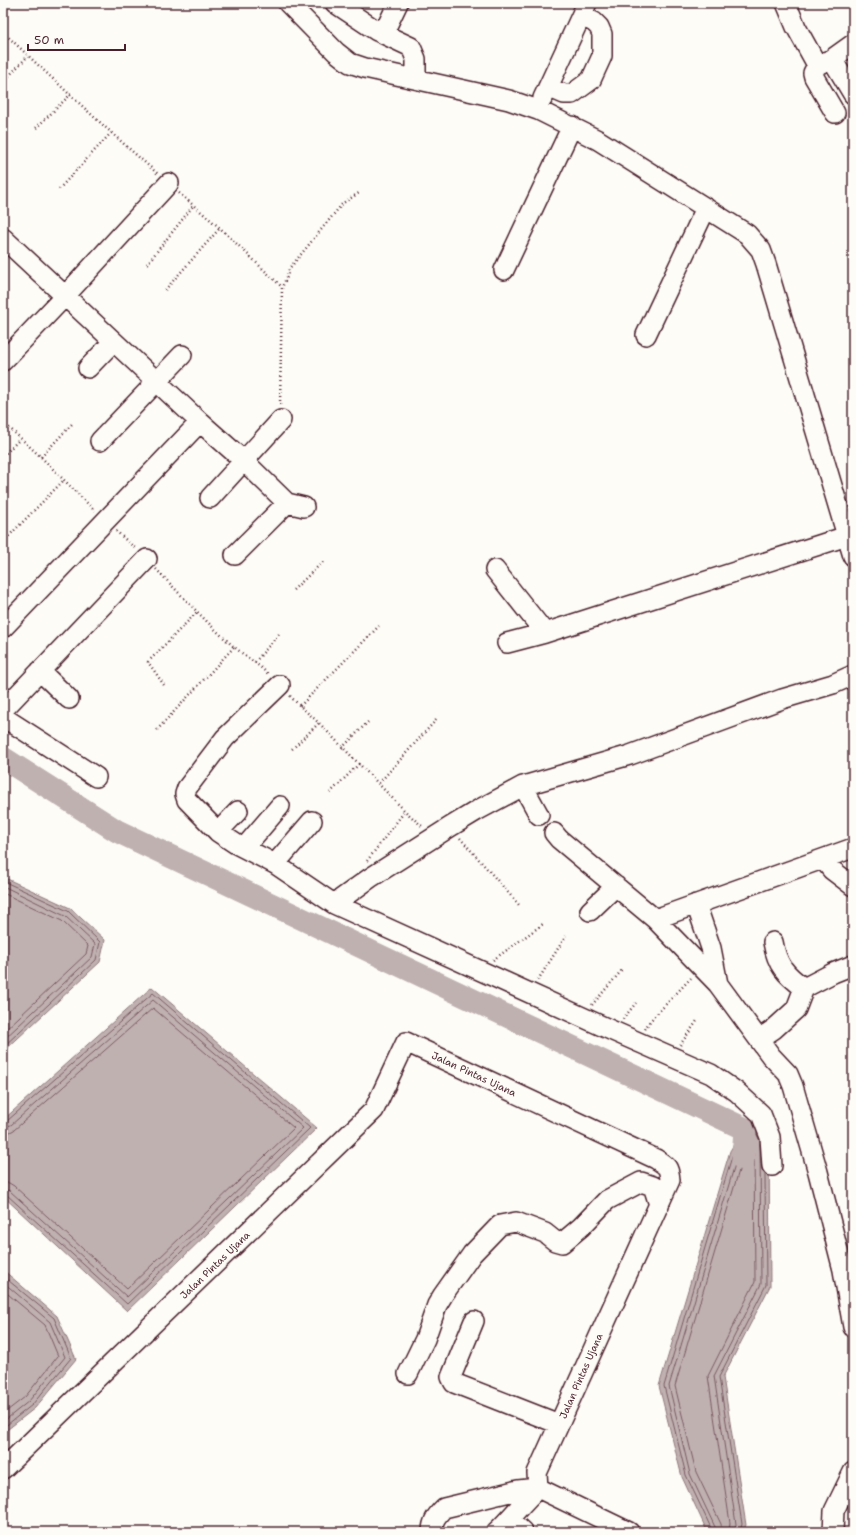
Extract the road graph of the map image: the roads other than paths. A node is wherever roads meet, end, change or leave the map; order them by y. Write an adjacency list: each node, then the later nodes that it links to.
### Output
1 (335, 3): 6 (street)
2 (398, 3): 6 (street)
3 (786, 3): 8 (street)
4 (294, 4): 9 (street)
5 (584, 10): 10 (street); 10 (street)
6 (376, 31): 9 (street)
7 (853, 44): 8 (street)
8 (824, 62): 11 (street); 13 (street)
9 (416, 79): 12 (street)
10 (548, 87): 12 (street)
11 (853, 94)
12 (538, 110): 14 (street)
13 (835, 113)
14 (572, 126): 16 (street); 18 (street)
15 (169, 183): 19 (street)
16 (706, 208): 20 (street); 31 (street)
17 (6, 246): 19 (street)
18 (504, 270)
19 (65, 296): 21 (street); 23 (street)
20 (646, 335)
21 (113, 342): 24 (street); 25 (street)
22 (182, 355): 25 (street)
23 (3, 361)
24 (88, 368)
25 (156, 380): 27 (street); 28 (street)
26 (281, 420): 29 (street)
27 (200, 422): 29 (street); 36 (street)
28 (100, 441)
29 (244, 461): 30 (street); 32 (street)
30 (210, 498)
31 (848, 536): 33 (street); 37 (street)
32 (235, 555)
33 (853, 556)
34 (146, 559): 39 (street)
35 (495, 570): 37 (street)
36 (3, 628)
37 (545, 633): 38 (street)
38 (506, 643)
39 (40, 671): 42 (street); 43 (street)
40 (853, 675): 46 (street)
41 (280, 685): 51 (street)
42 (69, 699)
43 (3, 710)
44 (3, 717): 45 (street)
45 (96, 777)
46 (523, 786): 49 (street); 59 (street)
47 (280, 806): 53 (street)
48 (238, 811): 51 (street)
49 (539, 815)
50 (312, 821): 56 (street)
51 (218, 832): 53 (street)
52 (554, 833): 57 (street)
53 (244, 848): 56 (street)
54 (853, 848): 55 (street)
55 (823, 859): 58 (street); 60 (street)
56 (275, 864): 59 (street)
57 (616, 886): 61 (street); 62 (street)
58 (853, 886)
59 (334, 904): 68 (street)
60 (696, 904): 62 (street); 65 (street)
61 (590, 911)
62 (655, 919): 65 (street)
63 (773, 942): 66 (street)
64 (853, 965): 66 (street)
65 (718, 984): 67 (street)
66 (804, 988): 67 (street)
67 (759, 1039): 71 (street)
68 (772, 1166)
69 (659, 1205): 72 (street); 73 (street, Jalan Pintas Ujana); 74 (street, Jalan Pintas Ujana)
70 (474, 1321): 73 (street)
71 (853, 1326)
72 (408, 1374)
73 (559, 1424): 76 (street, Jalan Pintas Ujana)
74 (3, 1469)
75 (853, 1472): 80 (street)
76 (538, 1488): 77 (street); 78 (street); 79 (street)
77 (510, 1528)
78 (432, 1532)
79 (629, 1532)
80 (833, 1532)

